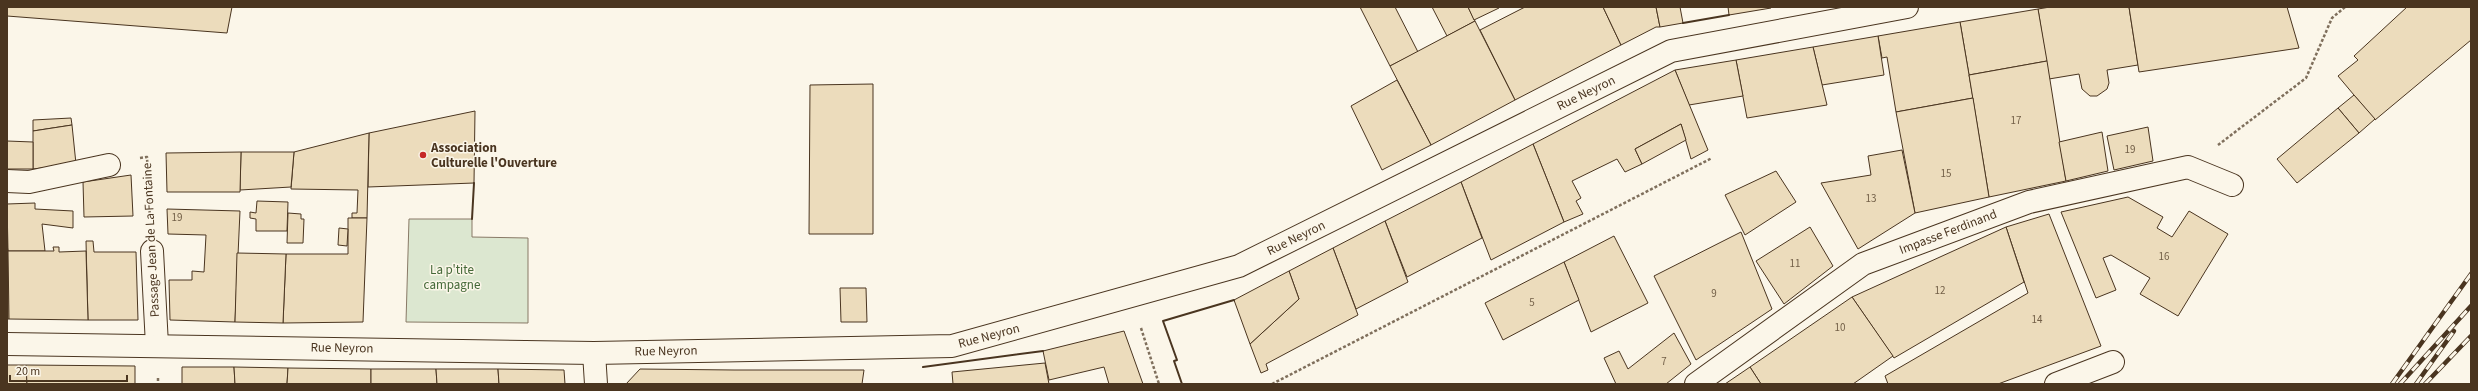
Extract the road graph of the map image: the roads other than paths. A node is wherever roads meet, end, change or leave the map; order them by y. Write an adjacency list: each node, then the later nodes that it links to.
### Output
1 (1907, 7): 8 (street, Rue Neyron)
2 (109, 166): 3 (street)
3 (7, 181)
4 (2232, 185): 11 (street, Impasse Ferdinand)
5 (152, 250): 7 (street, Passage Jean de La Fontaine)
6 (7, 344): 7 (street, Rue Neyron)
7 (157, 345): 8 (street, Rue Neyron)
8 (594, 353): 10 (street)
9 (2113, 362): 12 (street)
10 (596, 384)
11 (1696, 384)
12 (2056, 384)

